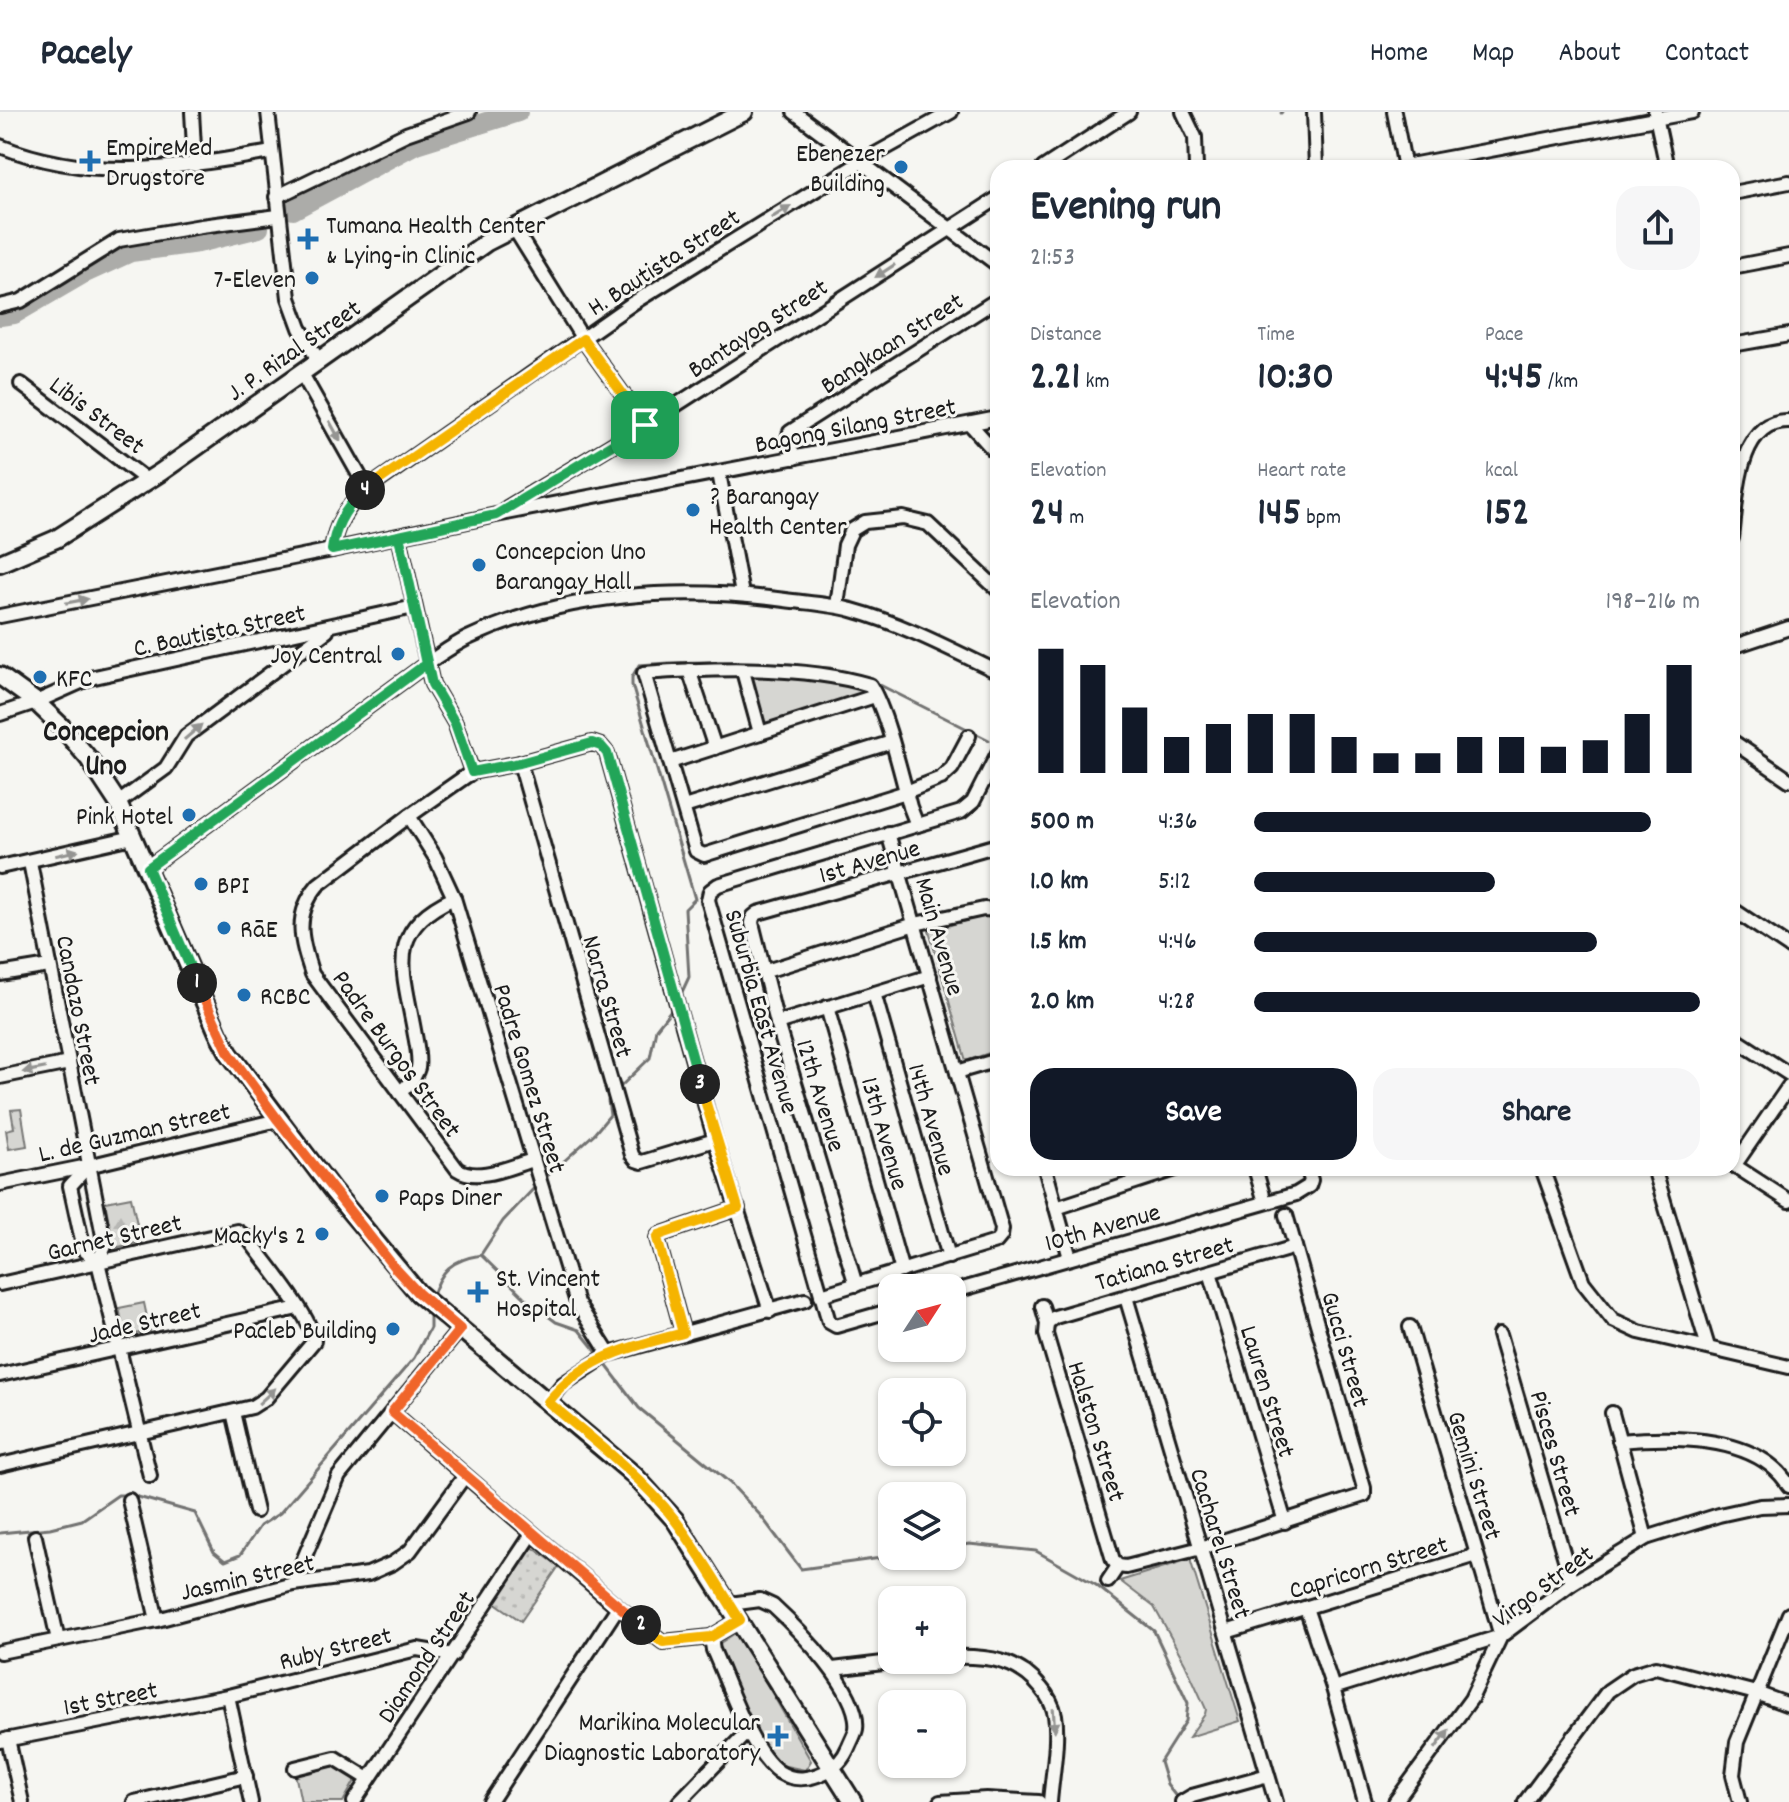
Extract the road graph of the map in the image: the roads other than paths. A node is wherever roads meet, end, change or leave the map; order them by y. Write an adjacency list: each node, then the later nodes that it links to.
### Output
1 (192, 112): 22 (street)
2 (268, 112): 14 (street)
3 (469, 112): 25 (street)
4 (744, 112): 28 (main road, J. P. Rizal Street)
5 (794, 112): 21 (street)
6 (951, 112): 21 (street, H. Bautista Street)
7 (1129, 112): 15 (street)
8 (1183, 112): 16 (street)
9 (1314, 112): 17 (street)
10 (1394, 112): 18 (street)
11 (1692, 112): 12 (street)
12 (1656, 115): 19 (street); 20 (street)
13 (0, 146): 22 (street)
14 (272, 152): 22 (street); 25 (street)
15 (1055, 160)
16 (1196, 160)
17 (1316, 160)
18 (1404, 160)
19 (1439, 160)
20 (1665, 160)
21 (861, 162): 29 (street); 36 (street, H. Bautista Street, one-way to 21)
22 (195, 165)
23 (1789, 182): 24 (street)
24 (1740, 191)
25 (276, 197): 27 (street)
26 (990, 203): 29 (street, Bantayog Street)
27 (278, 216): 34 (street); 38 (street)
28 (514, 228): 36 (street); 38 (main road, J. P. Rizal Street)
29 (950, 229): 31 (street); 44 (street, Bantayog Street, one-way to 44)
30 (1789, 256): 32 (street)
31 (990, 259)
32 (1740, 265)
33 (990, 304): 46 (street, Bangkaan Street)
34 (0, 306)
35 (1789, 335): 37 (street)
36 (583, 339): 44 (street); 50 (street, H. Bautista Street)
37 (1740, 344)
38 (319, 362): 39 (main road, J. P. Rizal Street)
39 (302, 374): 48 (main road, J. P. Rizal Street); 50 (street, one-way to 50)
40 (21, 384): 48 (street, Libis Street)
41 (990, 420): 43 (street, Bagong Silang Street)
42 (1789, 421): 49 (street)
43 (970, 424): 45 (street); 46 (street, Bagong Silang Street)
44 (645, 425): 51 (street, Bantayog Street)
45 (990, 446)
46 (794, 458): 47 (street, Bagong Silang Street)
47 (719, 473): 51 (street, Bagong Silang Street); 56 (street)
48 (148, 481): 54 (main road, J. P. Rizal Street)
49 (1740, 488)
50 (367, 489): 53 (street, H. Bautista Street)
51 (496, 515): 52 (street, Bagong Silang Street)
52 (399, 536): 53 (street, Bagong Silang Street); 58 (street)
53 (332, 550): 59 (street, Bagong Silang Street, one-way to 53)
54 (3, 558)
55 (990, 582): 57 (street)
56 (742, 594): 57 (street); 63 (street)
57 (837, 606): 64 (street)
58 (414, 607): 60 (street, C. Bautista Street); 63 (street)
59 (0, 616)
60 (332, 627): 69 (street, C. Bautista Street); 82 (street, one-way to 60)
61 (1789, 628): 62 (street)
62 (1740, 644)
63 (426, 664): 79 (street); 91 (street)
64 (990, 668)
65 (689, 670): 66 (street); 75 (street); 76 (street)
66 (743, 671): 68 (street); 71 (street)
67 (0, 676): 69 (main road)
68 (875, 696): 71 (street); 73 (street)
69 (36, 702): 70 (street, C. Bautista Street); 82 (main road)
70 (0, 714)
71 (760, 733): 75 (street)
72 (969, 736): 81 (street)
73 (892, 742): 81 (street); 83 (street)
74 (1740, 746): 80 (street)
75 (715, 748): 76 (street)
76 (670, 762): 83 (street)
77 (520, 763): 79 (street); 115 (street); 115 (street, Narra Street)
78 (990, 767): 85 (street, Suburbia East Avenue)
79 (472, 772): 84 (street, Padre Burgos Street)
80 (1789, 780)
81 (906, 792): 83 (street); 85 (street)
82 (118, 803): 87 (main road)
83 (684, 807)
84 (409, 816): 93 (street, Padre Gomez Street); 113 (street, Padre Burgos Street)
85 (917, 825): 86 (street, Suburbia East Avenue)
86 (888, 833): 92 (street, Main Avenue); 141 (street, Suburbia East Avenue)
87 (133, 837): 89 (street, one-way to 87); 91 (main road)
88 (990, 847): 92 (street, 1st Avenue)
89 (30, 862): 90 (street); 99 (street, Candazo Street)
90 (0, 867)
91 (148, 868): 114 (main road)
92 (900, 874): 96 (street, 1st Avenue); 97 (street, Main Avenue)
93 (454, 898): 113 (street); 117 (street, Padre Gomez Street)
94 (990, 909): 97 (street)
95 (1740, 914): 98 (street)
96 (753, 917): 100 (street, 12th Avenue)
97 (915, 924): 100 (street); 102 (street, Main Avenue)
98 (1789, 947)
99 (49, 966): 101 (street); 108 (street, Candazo Street)
100 (763, 972): 105 (street, 12th Avenue)
101 (0, 974)
102 (930, 976): 103 (street); 109 (street, Main Avenue)
103 (874, 993): 104 (street); 133 (street, 14th Avenue)
104 (827, 1007): 105 (street); 136 (street, 13th Avenue)
105 (777, 1023): 139 (street, 12th Avenue)
106 (1740, 1042): 110 (street)
107 (990, 1062): 109 (street)
108 (69, 1063): 111 (street, one-way to 111); 118 (street, Candazo Street)
109 (957, 1072): 133 (street, Main Avenue)
110 (1789, 1074)
111 (0, 1077)
112 (1789, 1086): 116 (street)
113 (400, 1093): 117 (street, Padre Burgos Street)
114 (278, 1120): 118 (street, L. de Guzman Street); 150 (main road)
115 (715, 1140): 129 (street)
116 (1740, 1155)
117 (533, 1160): 155 (street, Padre Gomez Street)
118 (88, 1166): 126 (street, L. de Guzman Street); 135 (street); 135 (street)
119 (1740, 1170): 127 (street)
120 (1047, 1176): 130 (street)
121 (1154, 1176): 130 (street)
122 (1257, 1176): 128 (street)
123 (1310, 1176): 128 (street, 10th Avenue)
124 (1545, 1176): 153 (street)
125 (1656, 1176): 153 (street)
126 (0, 1184)
127 (1789, 1201)
128 (1265, 1202): 134 (street, 10th Avenue)
129 (738, 1208): 146 (street); 151 (street)
130 (1056, 1208): 134 (street)
131 (1286, 1215): 132 (street, Gucci Street)
132 (1295, 1247): 137 (street, Tatiana Street); 171 (street, Gucci Street)
133 (949, 1257): 136 (street)
134 (1070, 1258): 140 (street, 10th Avenue)
135 (98, 1262): 138 (street, Garnet Street); 145 (street, Garnet Street); 154 (street)
136 (902, 1271): 139 (street)
137 (1210, 1272): 142 (street, Tatiana Street); 171 (street, Lauren Street)
138 (0, 1284)
139 (856, 1285): 141 (street)
140 (966, 1288)
141 (821, 1295): 147 (street, Suburbia East Avenue)
142 (1126, 1297): 148 (street, Tatiana Street); 175 (street, Cacharel Street)
143 (805, 1300): 146 (street)
144 (1042, 1306): 148 (street, Halston Street)
145 (298, 1308): 154 (street, Jade Street); 159 (street, one-way to 145)
146 (770, 1311): 151 (street)
147 (878, 1314)
148 (1047, 1323): 177 (street, Halston Street)
149 (1410, 1327): 176 (street, Gemini Street)
150 (460, 1329): 158 (main road); 160 (street)
151 (683, 1333): 155 (street)
152 (1499, 1335): 179 (street, Pisces Street)
153 (1708, 1347): 156 (street)
154 (121, 1349): 157 (street, Jade Street); 162 (street)
155 (603, 1357): 158 (street)
156 (1789, 1367)
157 (0, 1375)
158 (548, 1402): 181 (main road)
159 (233, 1412): 162 (street); 170 (street)
160 (392, 1412): 166 (street); 180 (street)
161 (1612, 1413): 163 (street)
162 (140, 1432): 164 (street); 165 (street)
163 (1619, 1441): 167 (street); 174 (street)
164 (0, 1465)
165 (150, 1476)
166 (464, 1477): 172 (street); 180 (street, Jasmin Street)
167 (1789, 1486)
168 (129, 1500): 185 (street)
169 (1789, 1505): 174 (street, Virgo Street)
170 (256, 1511)
171 (1285, 1522): 175 (street)
172 (532, 1534): 182 (street); 192 (street, Diamond Street)
173 (35, 1537): 190 (street)
174 (1646, 1538): 179 (street, Virgo Street)
175 (1201, 1548): 177 (street); 187 (street, Cacharel Street)
176 (1477, 1555): 183 (street, Capricorn Street); 188 (street, Gemini Street)
177 (1118, 1566): 178 (street)
178 (1108, 1581)
179 (1572, 1583): 188 (street, Virgo Street)
180 (293, 1584): 185 (street, Jasmin Street)
181 (730, 1604): 186 (main road); 195 (street)
182 (618, 1607): 189 (street); 212 (street)
183 (1306, 1608): 187 (street, Capricorn Street); 196 (street)
184 (1789, 1614): 197 (street)
185 (157, 1620): 190 (street, Jasmin Street)
186 (740, 1620): 189 (street); 203 (main road)
187 (1226, 1632): 204 (street, Cacharel Street)
188 (1501, 1636): 196 (street); 220 (street, Virgo Street, one-way to 188)
189 (711, 1637): 200 (street)
190 (58, 1640): 191 (street, Jasmin Street)
191 (0, 1652)
192 (453, 1655): 198 (street, Ruby Street); 206 (street, Diamond Street)
193 (966, 1657): 217 (street, one-way to 217)
194 (878, 1664): 195 (street)
195 (833, 1669): 203 (street)
196 (1333, 1688): 219 (street)
197 (1756, 1693): 199 (street); 221 (street); 222 (street)
198 (228, 1696): 201 (street, 1st Street); 205 (street)
199 (1789, 1705)
200 (749, 1730): 203 (street); 213 (street)
201 (4, 1740): 208 (street)
202 (295, 1768): 206 (street)
203 (832, 1769): 214 (main road)
204 (1268, 1775): 207 (street); 218 (street, Cacharel Street)
205 (246, 1776): 209 (street); 210 (street)
206 (369, 1779): 211 (street, Diamond Street)
207 (1185, 1800)
208 (22, 1802)
209 (134, 1802)
210 (251, 1802)
211 (354, 1802)
212 (490, 1802)
213 (679, 1802)
214 (853, 1802)
215 (940, 1802): 216 (street)
216 (1039, 1802)
217 (1050, 1802)
218 (1276, 1802)
219 (1365, 1802)
220 (1395, 1802)
221 (1525, 1802)
222 (1740, 1802)

